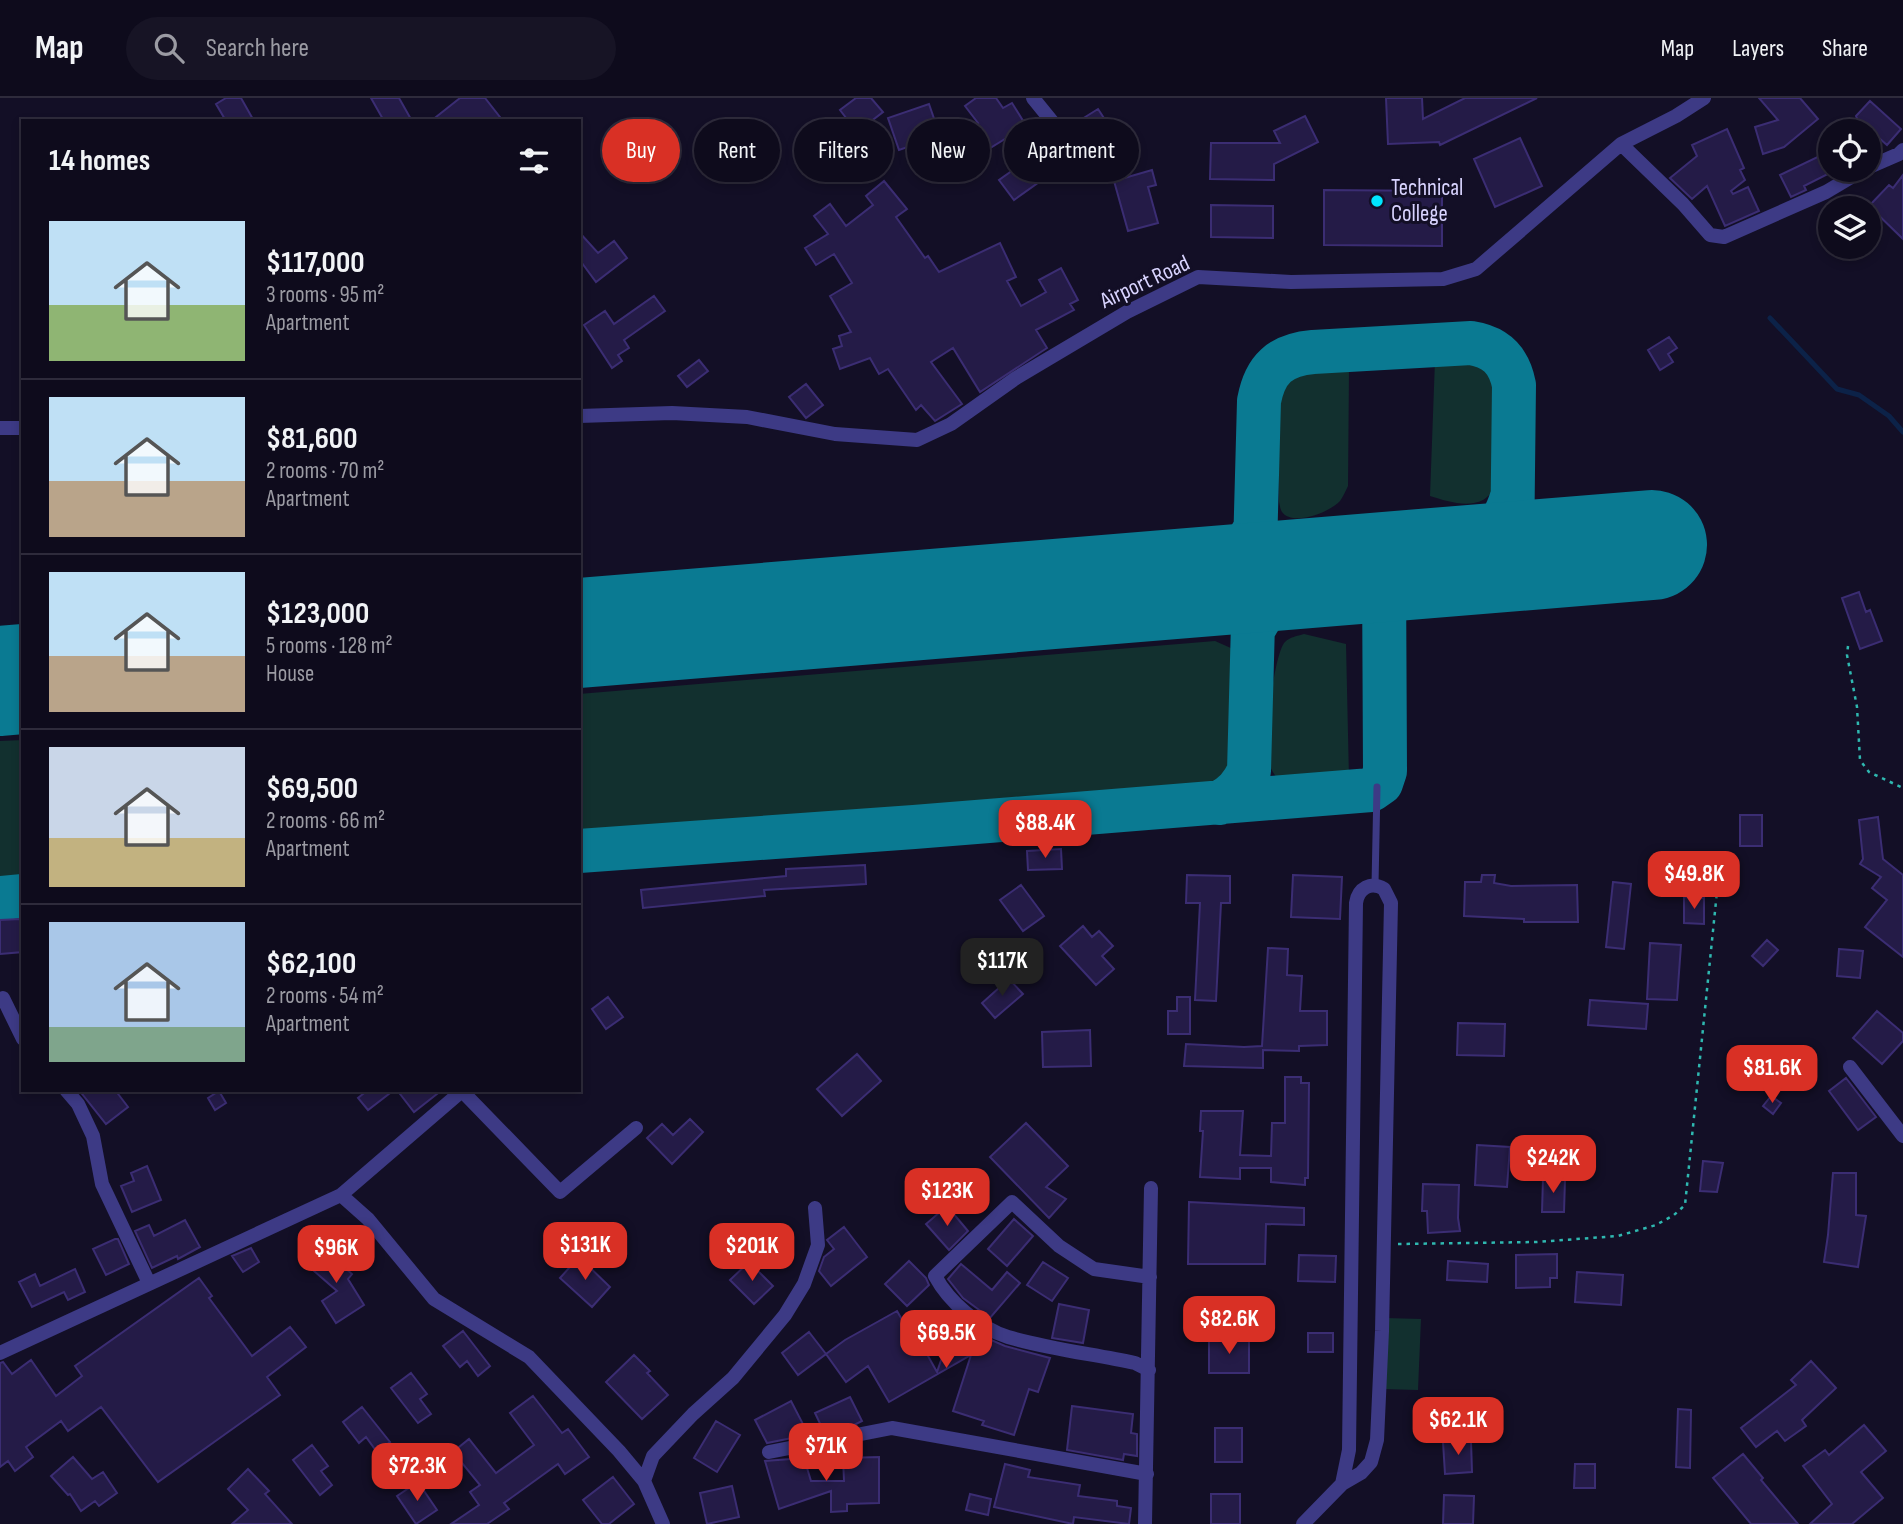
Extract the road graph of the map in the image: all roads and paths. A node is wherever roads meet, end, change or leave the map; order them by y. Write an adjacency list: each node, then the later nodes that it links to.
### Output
1 (1033, 98): 3 (street)
2 (1704, 98): 4 (street, Airport Road)
3 (1050, 119)
4 (1621, 144): 7 (street); 8 (street, Airport Road)
5 (1903, 150): 6 (street)
6 (1881, 162)
7 (1843, 182)
8 (581, 416)
9 (0, 428): 10 (street)
10 (21, 428)
11 (1848, 646): 13 (path)
12 (1377, 787): 15 (lane)
13 (1903, 788)
14 (1719, 872): 27 (path)
15 (1375, 885): 27 (street); 35 (street)
16 (3, 998): 17 (street)
17 (21, 1035)
18 (1850, 1067): 23 (street)
19 (68, 1092): 29 (street)
20 (461, 1092): 25 (street)
21 (463, 1092): 22 (street)
22 (636, 1128)
23 (1903, 1136)
24 (1151, 1188): 28 (street)
25 (341, 1195): 29 (street); 34 (street)
26 (815, 1208): 34 (street)
27 (1384, 1244): 35 (street)
28 (1150, 1277): 31 (street); 31 (street)
29 (149, 1283): 30 (street)
30 (0, 1353)
31 (1149, 1370): 33 (street)
32 (769, 1451): 33 (street)
33 (1147, 1474): 37 (street)
34 (644, 1481): 36 (street)
35 (1342, 1484): 38 (street)
36 (663, 1524)
37 (1145, 1524)
38 (1303, 1524)

